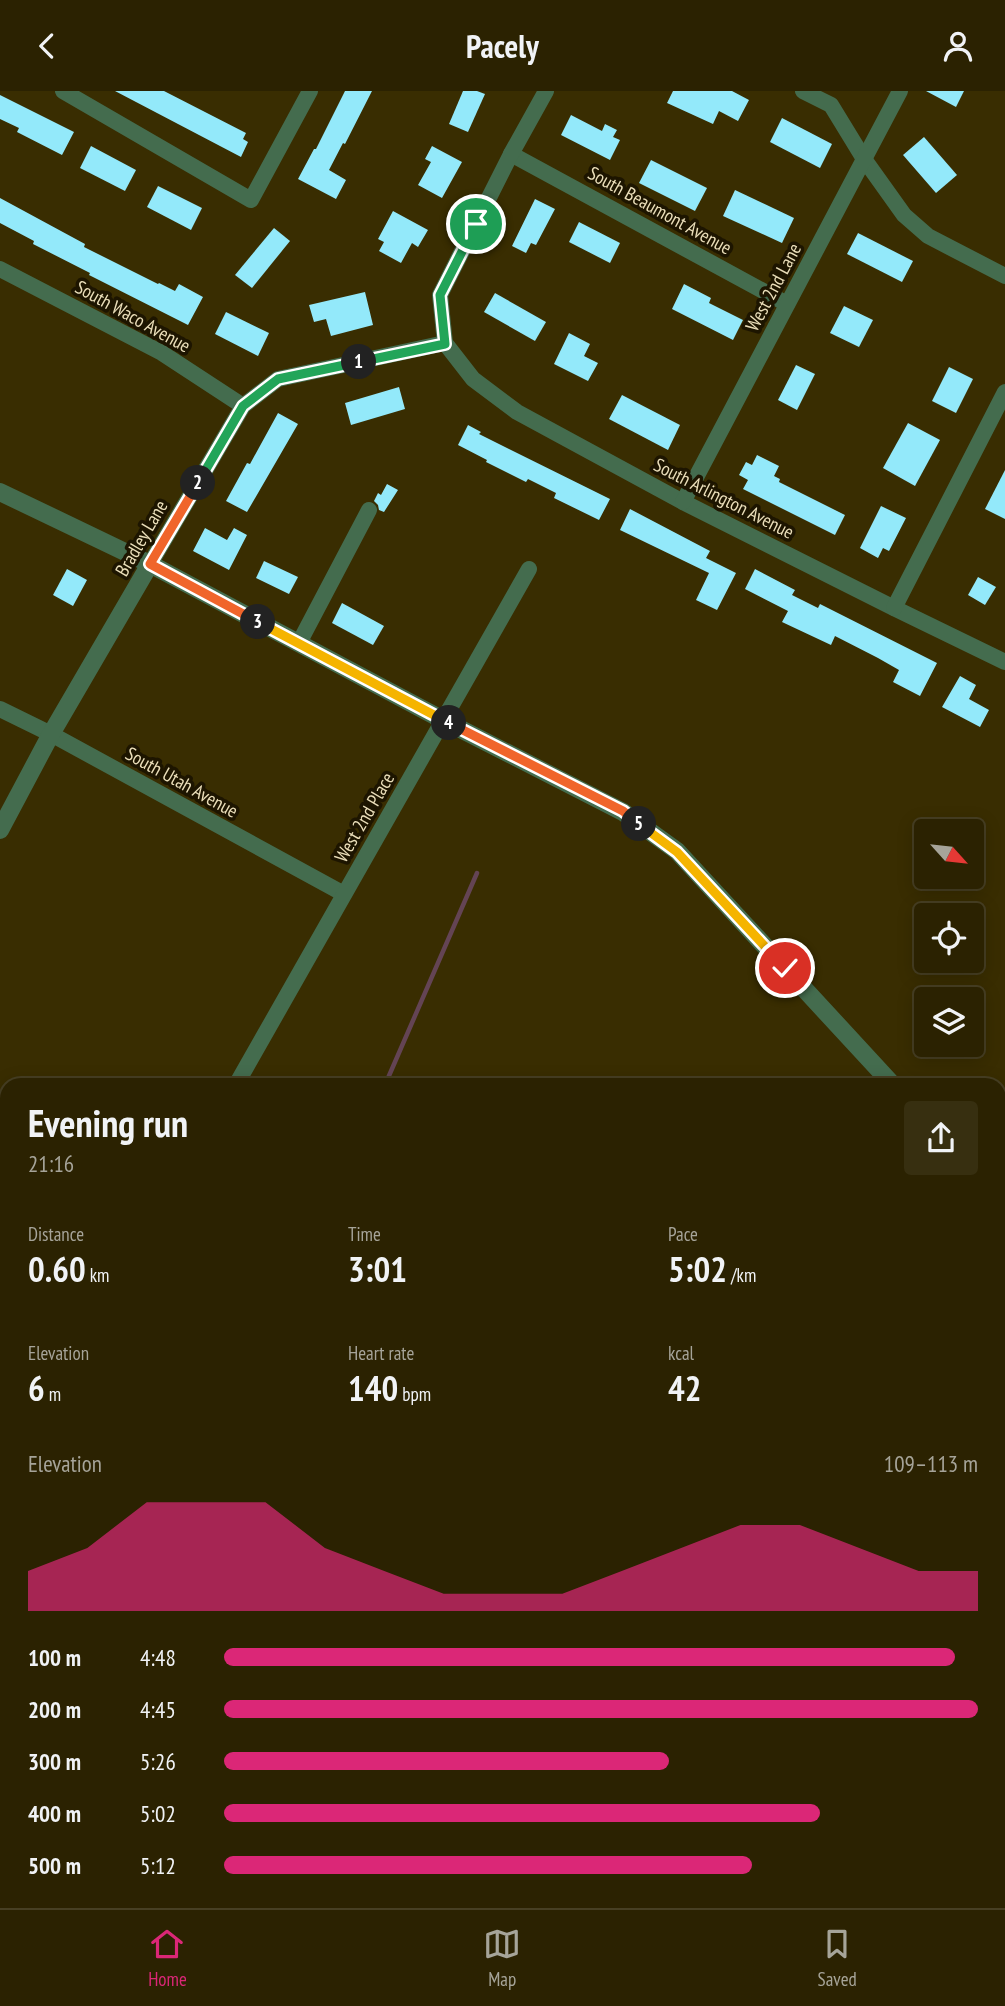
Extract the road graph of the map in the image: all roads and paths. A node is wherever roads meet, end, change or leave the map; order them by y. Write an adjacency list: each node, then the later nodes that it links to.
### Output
1 (63, 91): 6 (street)
2 (310, 91): 6 (street)
3 (546, 91): 7 (street)
4 (803, 91): 8 (street)
5 (900, 91): 8 (street, West 2nd Lane)
6 (90, 98)
7 (511, 154): 11 (street, South Beaumont Avenue); 12 (street)
8 (864, 159): 10 (street); 11 (street, West 2nd Lane)
9 (0, 269): 14 (street, South Waco Avenue)
10 (1005, 276)
11 (787, 304): 16 (street, West 2nd Lane)
12 (445, 344): 14 (street, Bradley Lane); 16 (street, South Arlington Avenue)
13 (1005, 392): 20 (street)
14 (243, 406): 18 (street, Bradley Lane)
15 (0, 492): 18 (street)
16 (683, 502): 20 (street, South Arlington Avenue)
17 (369, 510): 21 (street)
18 (150, 564): 21 (street); 25 (street, Bradley Lane)
19 (528, 569): 24 (street, West 2nd Place)
20 (894, 608): 22 (street, South Arlington Avenue)
21 (299, 643): 24 (street)
22 (1005, 662)
23 (0, 709): 25 (street, South Utah Avenue)
24 (443, 720): 27 (street, West 2nd Place); 29 (street)
25 (51, 734): 26 (street, Bradley Lane); 27 (street, South Utah Avenue)
26 (0, 830)
27 (344, 894): 28 (street, West 2nd Place)
28 (240, 1078)
29 (887, 1078)

